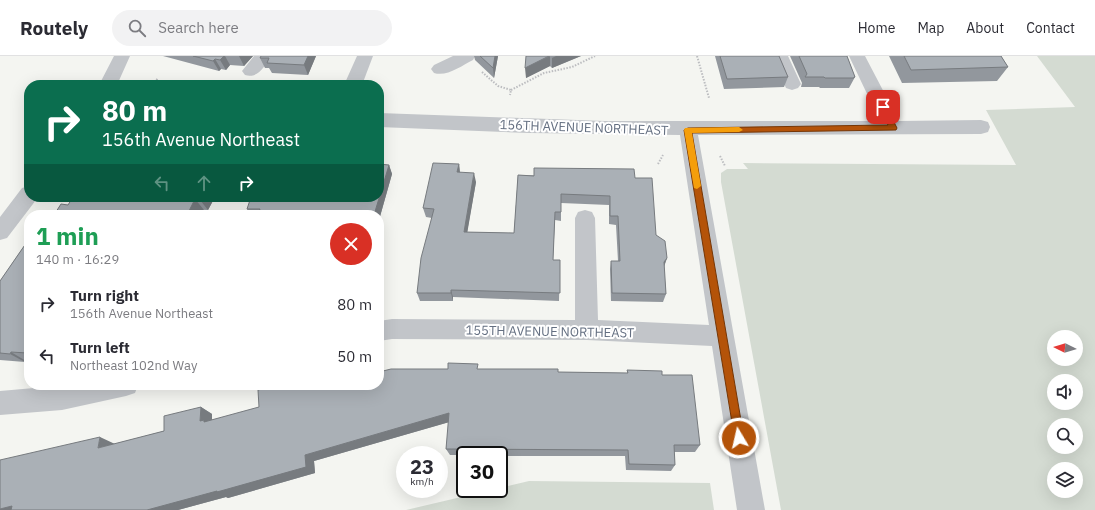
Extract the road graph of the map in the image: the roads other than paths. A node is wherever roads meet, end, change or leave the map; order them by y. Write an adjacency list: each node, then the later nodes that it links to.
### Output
1 (122, 56): 9 (street)
2 (263, 56): 8 (street)
3 (365, 56): 10 (street)
4 (780, 56): 11 (street)
5 (857, 56): 14 (street)
6 (472, 62): 7 (street)
7 (440, 69)
8 (250, 71)
9 (110, 80)
10 (355, 80)
11 (792, 84)
12 (384, 120): 15 (street, 156TH AVENUE NORTHEAST)
13 (981, 126): 14 (street, 156TH AVENUE NORTHEAST)
14 (893, 128): 15 (street, 156TH AVENUE NORTHEAST)
15 (688, 130): 21 (street)
16 (24, 199): 18 (street)
17 (585, 218): 20 (street)
18 (4, 221)
19 (384, 330): 20 (street, 155TH AVENUE NORTHEAST)
20 (587, 330): 21 (street, 155TH AVENUE NORTHEAST)
21 (722, 336): 24 (street)
22 (101, 390): 23 (street)
23 (0, 403)
24 (751, 510)

